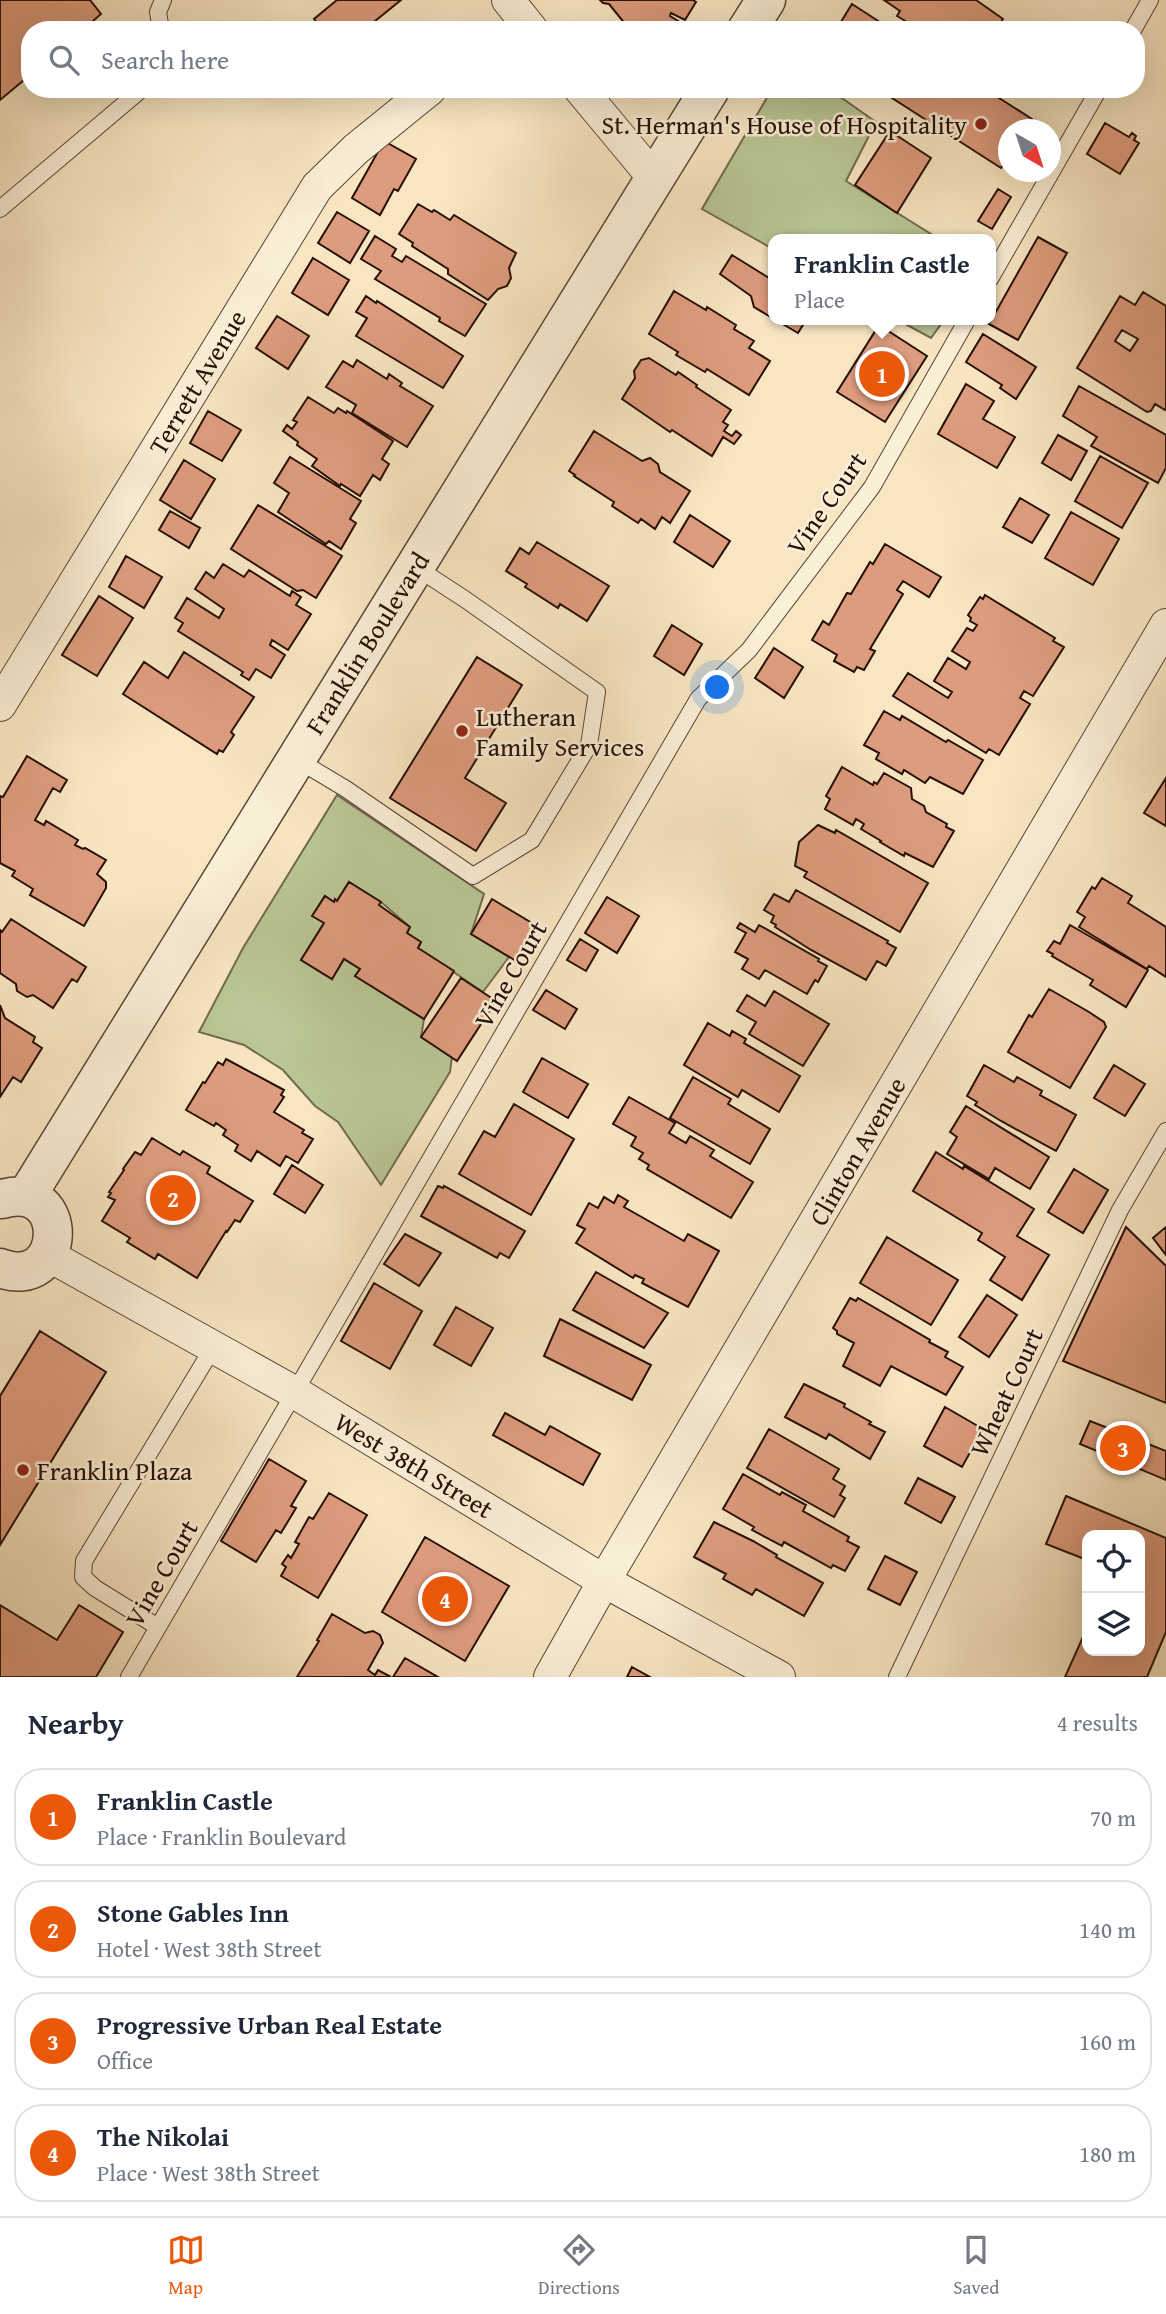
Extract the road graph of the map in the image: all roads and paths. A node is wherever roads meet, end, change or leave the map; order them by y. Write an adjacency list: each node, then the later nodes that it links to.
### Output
1 (163, 0): 4 (lane)
2 (765, 0): 5 (street)
3 (1150, 0): 6 (lane)
4 (160, 21)
5 (752, 21)
6 (1138, 21)
7 (131, 98): 13 (lane)
8 (419, 98): 18 (street, Terrett Avenue)
9 (587, 98): 12 (street)
10 (704, 98): 12 (street, Franklin Boulevard)
11 (1094, 98): 14 (lane)
12 (653, 178): 16 (street, Franklin Boulevard)
13 (0, 209)
14 (996, 269)
15 (964, 325): 25 (lane, Vine Court)
16 (414, 566): 19 (street, Franklin Boulevard); 19 (lane)
17 (1166, 625): 26 (street, Clinton Avenue)
18 (0, 705)
19 (296, 759): 21 (street, Franklin Boulevard)
20 (1166, 1131): 31 (lane, Wheat Court)
21 (13, 1198): 22 (street)
22 (48, 1255): 23 (street); 24 (street, West 38th Street)
23 (0, 1268)
24 (214, 1346): 25 (street, West 38th Street); 27 (lane)
25 (294, 1392): 26 (street, West 38th Street); 27 (lane, Vine Court)
26 (604, 1581): 29 (street, Clinton Avenue); 30 (street, West 38th Street)
27 (158, 1627): 28 (lane, Vine Court)
28 (129, 1677)
29 (550, 1677)
30 (779, 1677)
31 (897, 1677)

